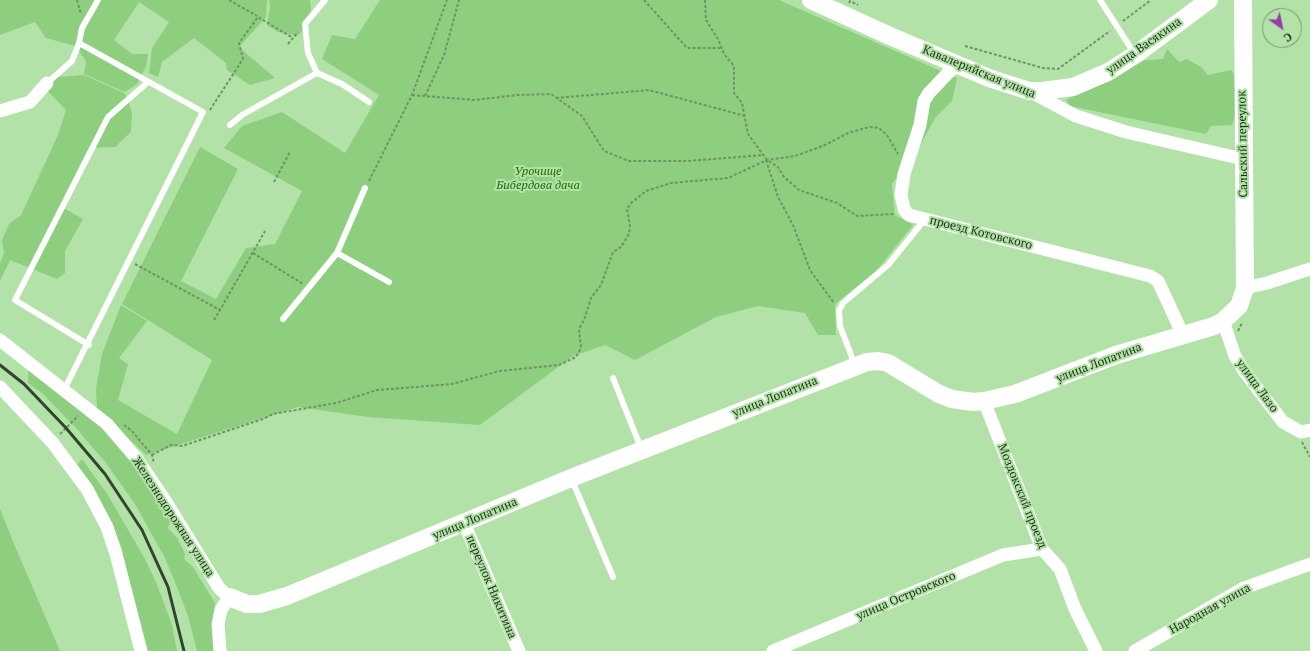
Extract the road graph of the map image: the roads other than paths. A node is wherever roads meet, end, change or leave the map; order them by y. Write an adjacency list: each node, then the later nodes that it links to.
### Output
1 (98, 0): 7 (lane)
2 (325, 0): 10 (lane)
3 (811, 0): 9 (street, Кавалерийская улица)
4 (1100, 0): 8 (lane)
5 (1209, 0): 8 (street, улица Васякина)
6 (1243, 0): 17 (street, Сальский переулок)
7 (79, 43): 11 (lane); 12 (lane)
8 (1135, 55): 13 (street, улица Васякина)
9 (954, 63): 13 (street, Кавалерийская улица); 19 (street, проезд Котовского)
10 (317, 73): 14 (lane); 16 (lane)
11 (148, 82): 28 (lane); 28 (lane)
12 (47, 83): 15 (street)
13 (1029, 91): 17 (street, Кавалерийская улица)
14 (369, 102)
15 (0, 111)
16 (230, 125)
17 (1243, 159): 23 (street, Сальский переулок)
18 (365, 188): 20 (lane)
19 (925, 219): 26 (street, проезд Котовского); 29 (lane)
20 (337, 253): 22 (lane); 24 (lane)
21 (1310, 268): 23 (street)
22 (389, 282)
23 (1245, 288): 25 (street, улица Лопатина)
24 (283, 319)
25 (1226, 328): 26 (street, улица Лопатина); 34 (street, улица Лазо)
26 (1183, 335): 33 (street, улица Лопатина)
27 (0, 340): 32 (street, Железнодорожная улица)
28 (89, 345): 32 (lane)
29 (856, 366): 33 (street, улица Лопатина); 35 (street, улица Лопатина)
30 (614, 378): 35 (lane)
31 (0, 387): 42 (street)
32 (64, 390): 41 (street, Железнодорожная улица)
33 (984, 401): 38 (street, Моздокский проезд)
34 (1310, 430)
35 (642, 450): 36 (street, улица Лопатина)
36 (571, 478): 37 (street, улица Лопатина); 40 (lane)
37 (464, 524): 41 (street, улица Лопатина); 44 (street, переулок Никитина)
38 (1042, 549): 45 (street, улица Островского); 46 (street, Моздокский проезд)
39 (1310, 564): 47 (street, Народная улица)
40 (613, 577)
41 (228, 597): 43 (street)
42 (141, 651)
43 (220, 651)
44 (518, 651)
45 (773, 651)
46 (1096, 651)
47 (1135, 651)

